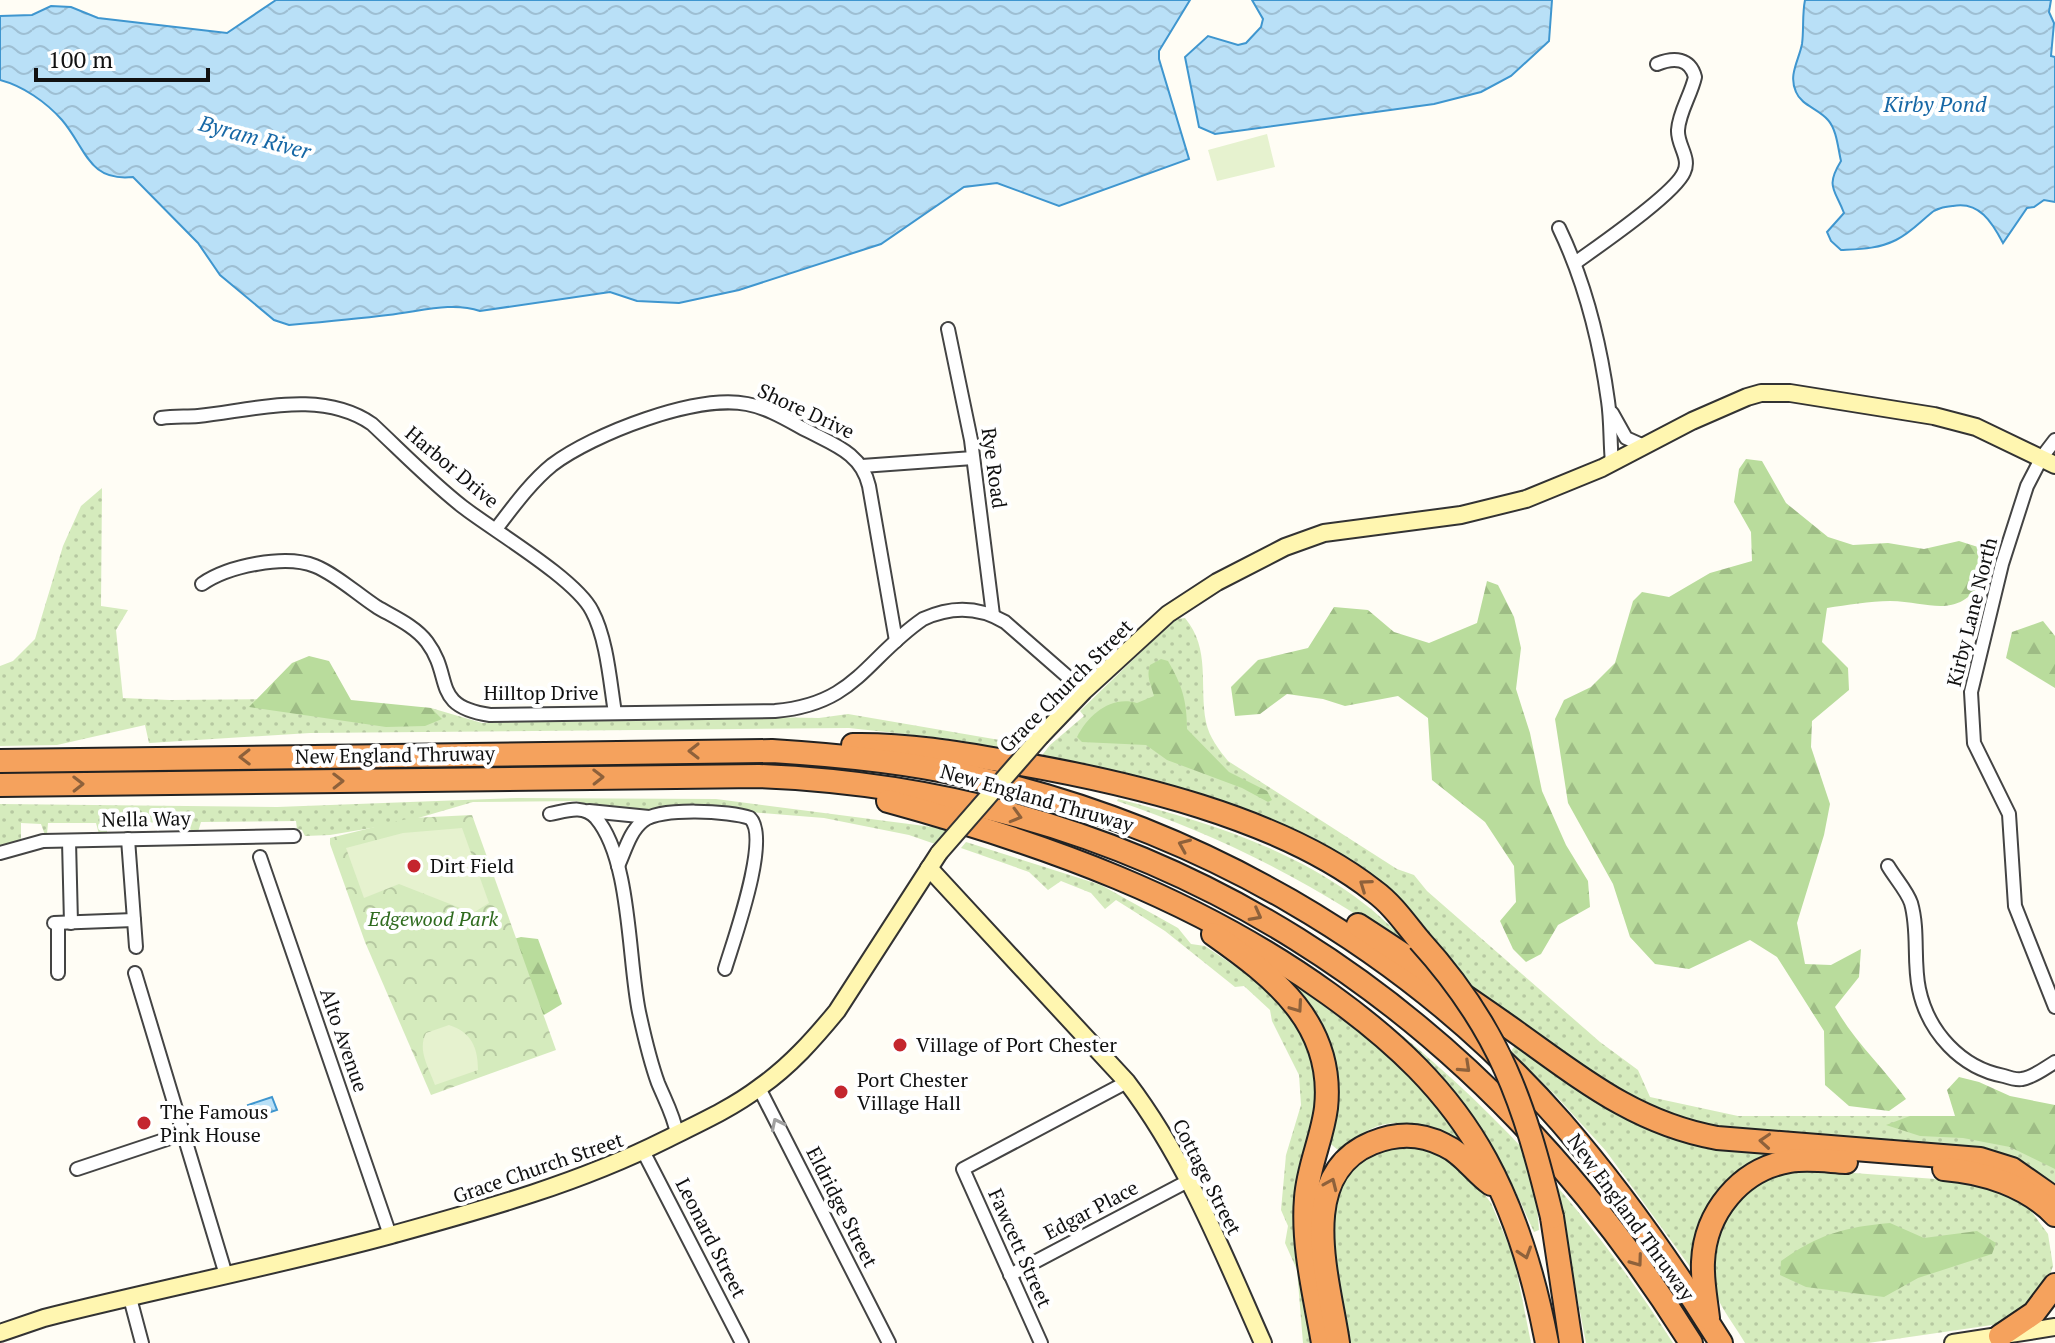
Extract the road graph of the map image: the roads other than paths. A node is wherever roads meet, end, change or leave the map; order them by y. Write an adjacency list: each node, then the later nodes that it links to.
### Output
1 (1657, 64): 3 (street)
2 (1559, 228): 3 (street)
3 (1575, 263): 5 (street)
4 (948, 329): 9 (street, Rye Road)
5 (1608, 403): 8 (street); 11 (street)
6 (161, 418): 13 (street, Harbor Drive)
7 (2055, 440): 10 (street, Kirby Lane North)
8 (1644, 446): 10 (street, Grace Church Street); 11 (street, Grace Church Street)
9 (973, 458): 12 (street); 15 (street, Rye Road)
10 (2049, 461): 42 (street, Kirby Lane North)
11 (1612, 463): 17 (street, Grace Church Street)
12 (862, 466): 13 (street, Shore Drive); 16 (street, Shore Drive)
13 (496, 529): 18 (street, Harbor Drive)
14 (202, 584): 18 (street, Hilltop Drive)
15 (993, 615): 16 (street, Hilltop Drive); 17 (street)
16 (896, 641): 18 (street, Hilltop Drive)
17 (1084, 691): 33 (street, Grace Church Street, bridge)
18 (615, 713)
19 (772, 751): 20 (highway, New England Thruway, one-way to 20); 34 (highway, New England Thruway, one-way to 19); 70 (highway, one-way to 19, bridge)
20 (0, 761)
21 (802, 778): 22 (highway, New England Thruway, one-way to 21); 35 (highway); 71 (highway, New England Thruway, one-way to 71)
22 (0, 785)
23 (586, 811): 24 (street); 25 (street); 31 (street)
24 (550, 814)
25 (649, 817): 31 (street); 39 (street)
26 (294, 836): 27 (street, Nella Way)
27 (128, 839): 28 (street, Nella Way); 36 (street)
28 (69, 841): 29 (street, Nella Way); 37 (street)
29 (0, 853)
30 (260, 857): 53 (street, Alto Avenue)
31 (618, 866): 47 (street)
32 (1888, 866): 43 (street)
33 (929, 868): 44 (street, Cottage Street); 45 (street, Grace Church Street)
34 (1239, 872): 52 (highway, one-way to 34); 60 (highway, New England Thruway)
35 (1150, 890): 51 (highway); 67 (highway, one-way to 67)
36 (134, 920): 37 (street); 38 (street)
37 (61, 923): 40 (street)
38 (136, 947)
39 (725, 969)
40 (58, 973)
41 (135, 973): 46 (street)
42 (2055, 1007)
43 (2055, 1062)
44 (1127, 1082): 50 (street, Cottage Street); 55 (street, Fawcett Street)
45 (759, 1088): 47 (street, Grace Church Street); 64 (street, Eldridge Street, one-way to 45)
46 (185, 1133): 49 (street); 54 (street)
47 (677, 1134): 48 (street, Grace Church Street)
48 (643, 1151): 53 (street, Grace Church Street); 63 (street, Leonard Street)
49 (77, 1169)
50 (1190, 1180): 55 (street, Edgar Place); 66 (street, Cottage Street)
51 (1502, 1191): 68 (highway, one-way to 51); 69 (highway, one-way to 69)
52 (2053, 1210): 60 (highway)
53 (390, 1235): 54 (street, Grace Church Street)
54 (226, 1275): 57 (street, Grace Church Street)
55 (1010, 1275): 65 (street, Fawcett Street)
56 (2055, 1285): 61 (highway)
57 (130, 1298): 59 (street, Grace Church Street); 62 (street)
58 (2055, 1327): 61 (street)
59 (0, 1333)
60 (1715, 1333)
61 (2000, 1336): 72 (street)
62 (142, 1343)
63 (742, 1343)
64 (889, 1343)
65 (1041, 1343)
66 (1263, 1343)
67 (1323, 1343)
68 (1338, 1343)
69 (1547, 1343)
70 (1571, 1343)
71 (1691, 1343)
72 (1953, 1343)

